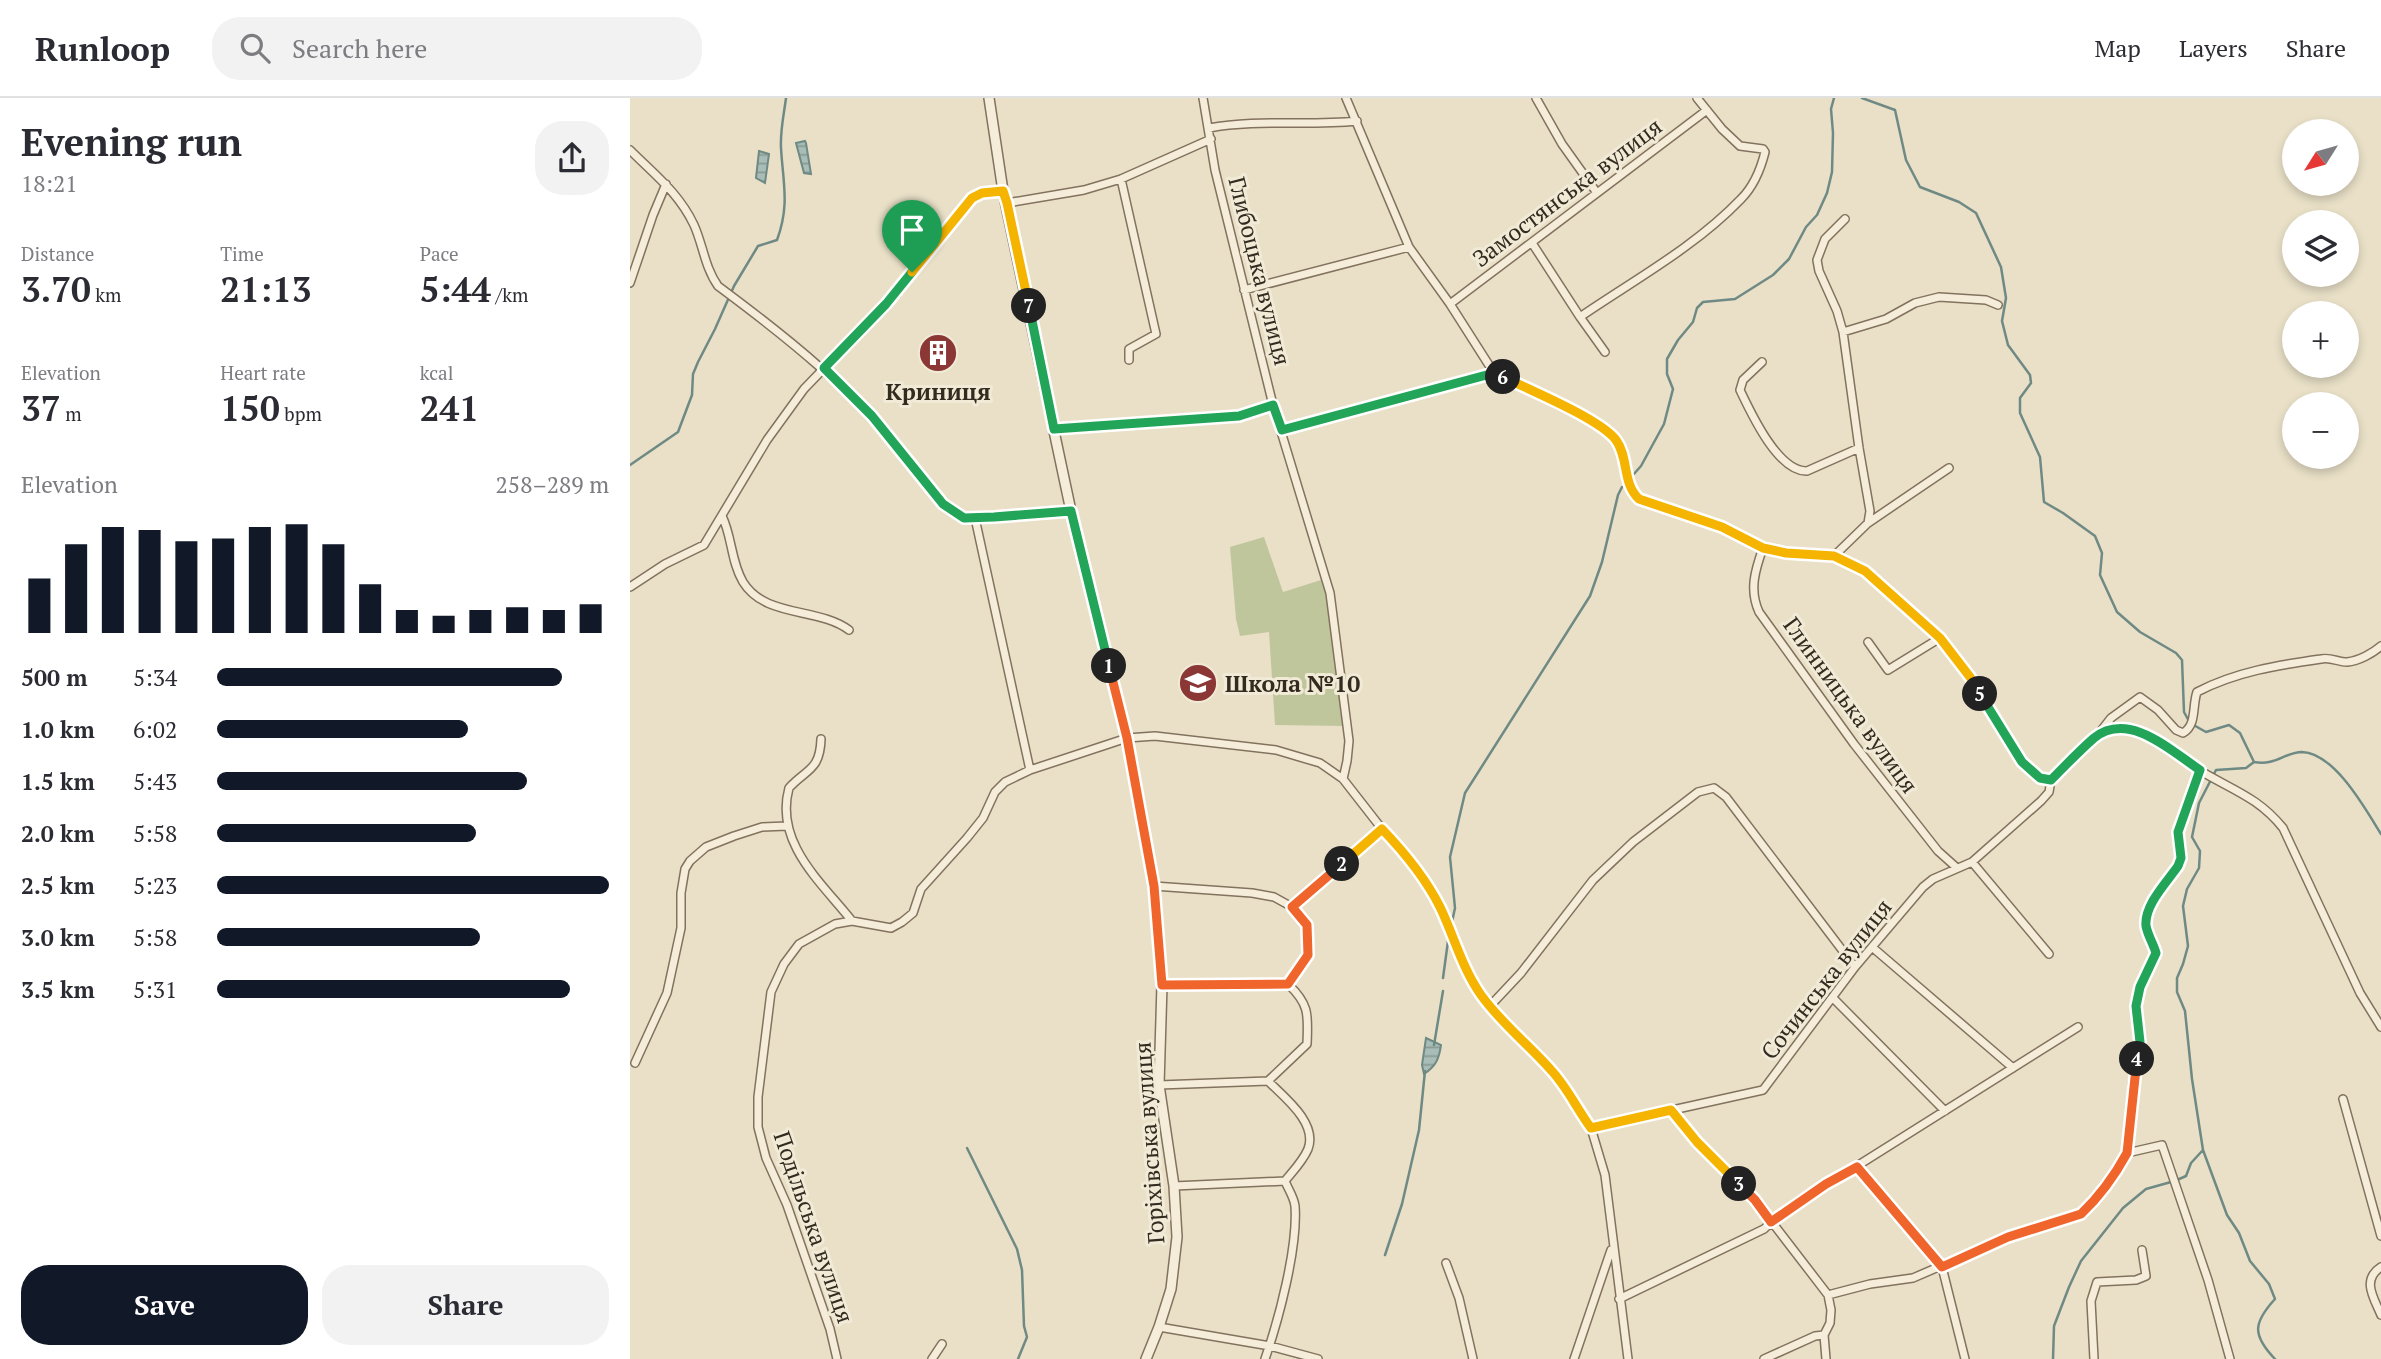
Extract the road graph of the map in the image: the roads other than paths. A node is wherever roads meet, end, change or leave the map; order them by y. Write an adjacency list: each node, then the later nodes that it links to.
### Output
1 (989, 98): 13 (street, Горіхівська вулиця)
2 (1203, 98): 8 (street, Глибоцька вулиця)
3 (1346, 98): 7 (street)
4 (1536, 98): 14 (street)
5 (1697, 98): 6 (street)
6 (1707, 110): 14 (street, Замостянська вулиця); 23 (street)
7 (1357, 121): 8 (street); 18 (street)
8 (1209, 128): 9 (street, Глибоцька вулиця)
9 (1211, 139): 11 (street); 20 (street, Глибоцька вулиця)
10 (630, 150): 12 (street)
11 (1121, 178): 15 (street); 26 (street)
12 (666, 184): 19 (street); 28 (street)
13 (1003, 191): 15 (street, Горіхівська вулиця); 28 (street)
14 (1597, 193): 17 (street, Замостянська вулиця)
15 (1007, 203): 31 (street, Горіхівська вулиця)
16 (1845, 219): 24 (street)
17 (1532, 243): 21 (street, Замостянська вулиця); 23 (street)
18 (1409, 247): 20 (street); 21 (street)
19 (630, 283)
20 (1244, 290): 30 (street, Глибоцька вулиця)
21 (1450, 304): 29 (street)
22 (1998, 305): 24 (street)
23 (1580, 317): 25 (street)
24 (1843, 332): 33 (street)
25 (1605, 352)
26 (1129, 360)
27 (1762, 362): 33 (street)
28 (824, 368): 36 (street); 37 (street)
29 (1494, 373): 32 (street); 39 (street)
30 (1273, 405): 31 (street); 32 (street, Глибоцька вулиця)
31 (1054, 429): 35 (street, Горіхівська вулиця)
32 (1282, 430): 51 (street, Глибоцька вулиця)
33 (1858, 448): 38 (street)
34 (1949, 468): 38 (street)
35 (1071, 511): 37 (street); 47 (street, Горіхівська вулиця)
36 (722, 516): 41 (street); 42 (street)
37 (975, 518): 49 (street)
38 (1868, 523): 40 (street)
39 (1763, 548): 40 (street); 56 (street, Глинницька вулиця)
40 (1834, 556): 43 (street)
41 (630, 587)
42 (849, 630)
43 (1940, 638): 44 (street); 52 (street)
44 (1868, 642)
45 (2381, 646): 46 (street, Сочинська вулиця)
46 (2095, 737): 50 (street); 52 (street, Сочинська вулиця)
47 (1127, 738): 49 (street, Подільська вулиця); 51 (street, Подільська вулиця); 57 (street, Горіхівська вулиця)
48 (821, 739): 53 (street)
49 (1030, 770): 59 (street, Подільська вулиця)
50 (2203, 772): 68 (street); 77 (street)
51 (1343, 779): 54 (street)
52 (2051, 780): 55 (street, Сочинська вулиця)
53 (787, 826): 59 (street); 69 (street)
54 (1382, 829): 58 (street); 66 (street)
55 (1972, 862): 56 (street, Сочинська вулиця); 61 (street)
56 (1957, 869): 60 (street, Сочинська вулиця)
57 (1154, 886): 58 (street); 64 (street, Горіхівська вулиця)
58 (1292, 907): 63 (street)
59 (852, 921): 95 (street, Подільська вулиця)
60 (1872, 947): 62 (street, Сочинська вулиця); 70 (street)
61 (2049, 954)
62 (1855, 967): 65 (street, Сочинська вулиця); 66 (street)
63 (1288, 984): 64 (street); 71 (street)
64 (1162, 985): 72 (street, Горіхівська вулиця)
65 (1833, 998): 74 (street, Сочинська вулиця); 75 (street)
66 (1490, 1006): 76 (street)
67 (2078, 1027): 70 (street)
68 (2381, 1027)
69 (635, 1063)
70 (2013, 1068): 75 (street)
71 (1268, 1081): 72 (street); 79 (street)
72 (1159, 1085): 80 (street, Горіхівська вулиця)
73 (2343, 1098): 82 (street)
74 (1671, 1110): 76 (street, Сочинська вулиця); 81 (street)
75 (1945, 1111): 78 (street)
76 (1591, 1128): 83 (street)
77 (2127, 1153): 86 (street); 107 (street)
78 (1857, 1167): 81 (street); 86 (street)
79 (1285, 1181): 80 (street); 94 (street)
80 (1174, 1186): 91 (street, Горіхівська вулиця)
81 (1771, 1222): 88 (street); 89 (street)
82 (2381, 1236)
83 (1612, 1247): 89 (street); 101 (street)
84 (2142, 1250): 106 (street)
85 (1446, 1264): 100 (street)
86 (1942, 1267): 88 (street); 105 (street)
87 (2381, 1267): 90 (street)
88 (1828, 1295): 92 (street)
89 (1619, 1299): 102 (street)
90 (2381, 1315)
91 (1159, 1327): 94 (street); 97 (street, Горіхівська вулиця)
92 (1824, 1335): 103 (street); 104 (street)
93 (942, 1344): 96 (street)
94 (1270, 1346): 98 (street); 99 (street)
95 (837, 1359)
96 (932, 1359)
97 (1146, 1359)
98 (1265, 1359)
99 (1318, 1359)
100 (1473, 1359)
101 (1574, 1359)
102 (1628, 1359)
103 (1764, 1359)
104 (1826, 1359)
105 (1965, 1359)
106 (2094, 1359)
107 (2230, 1359)

